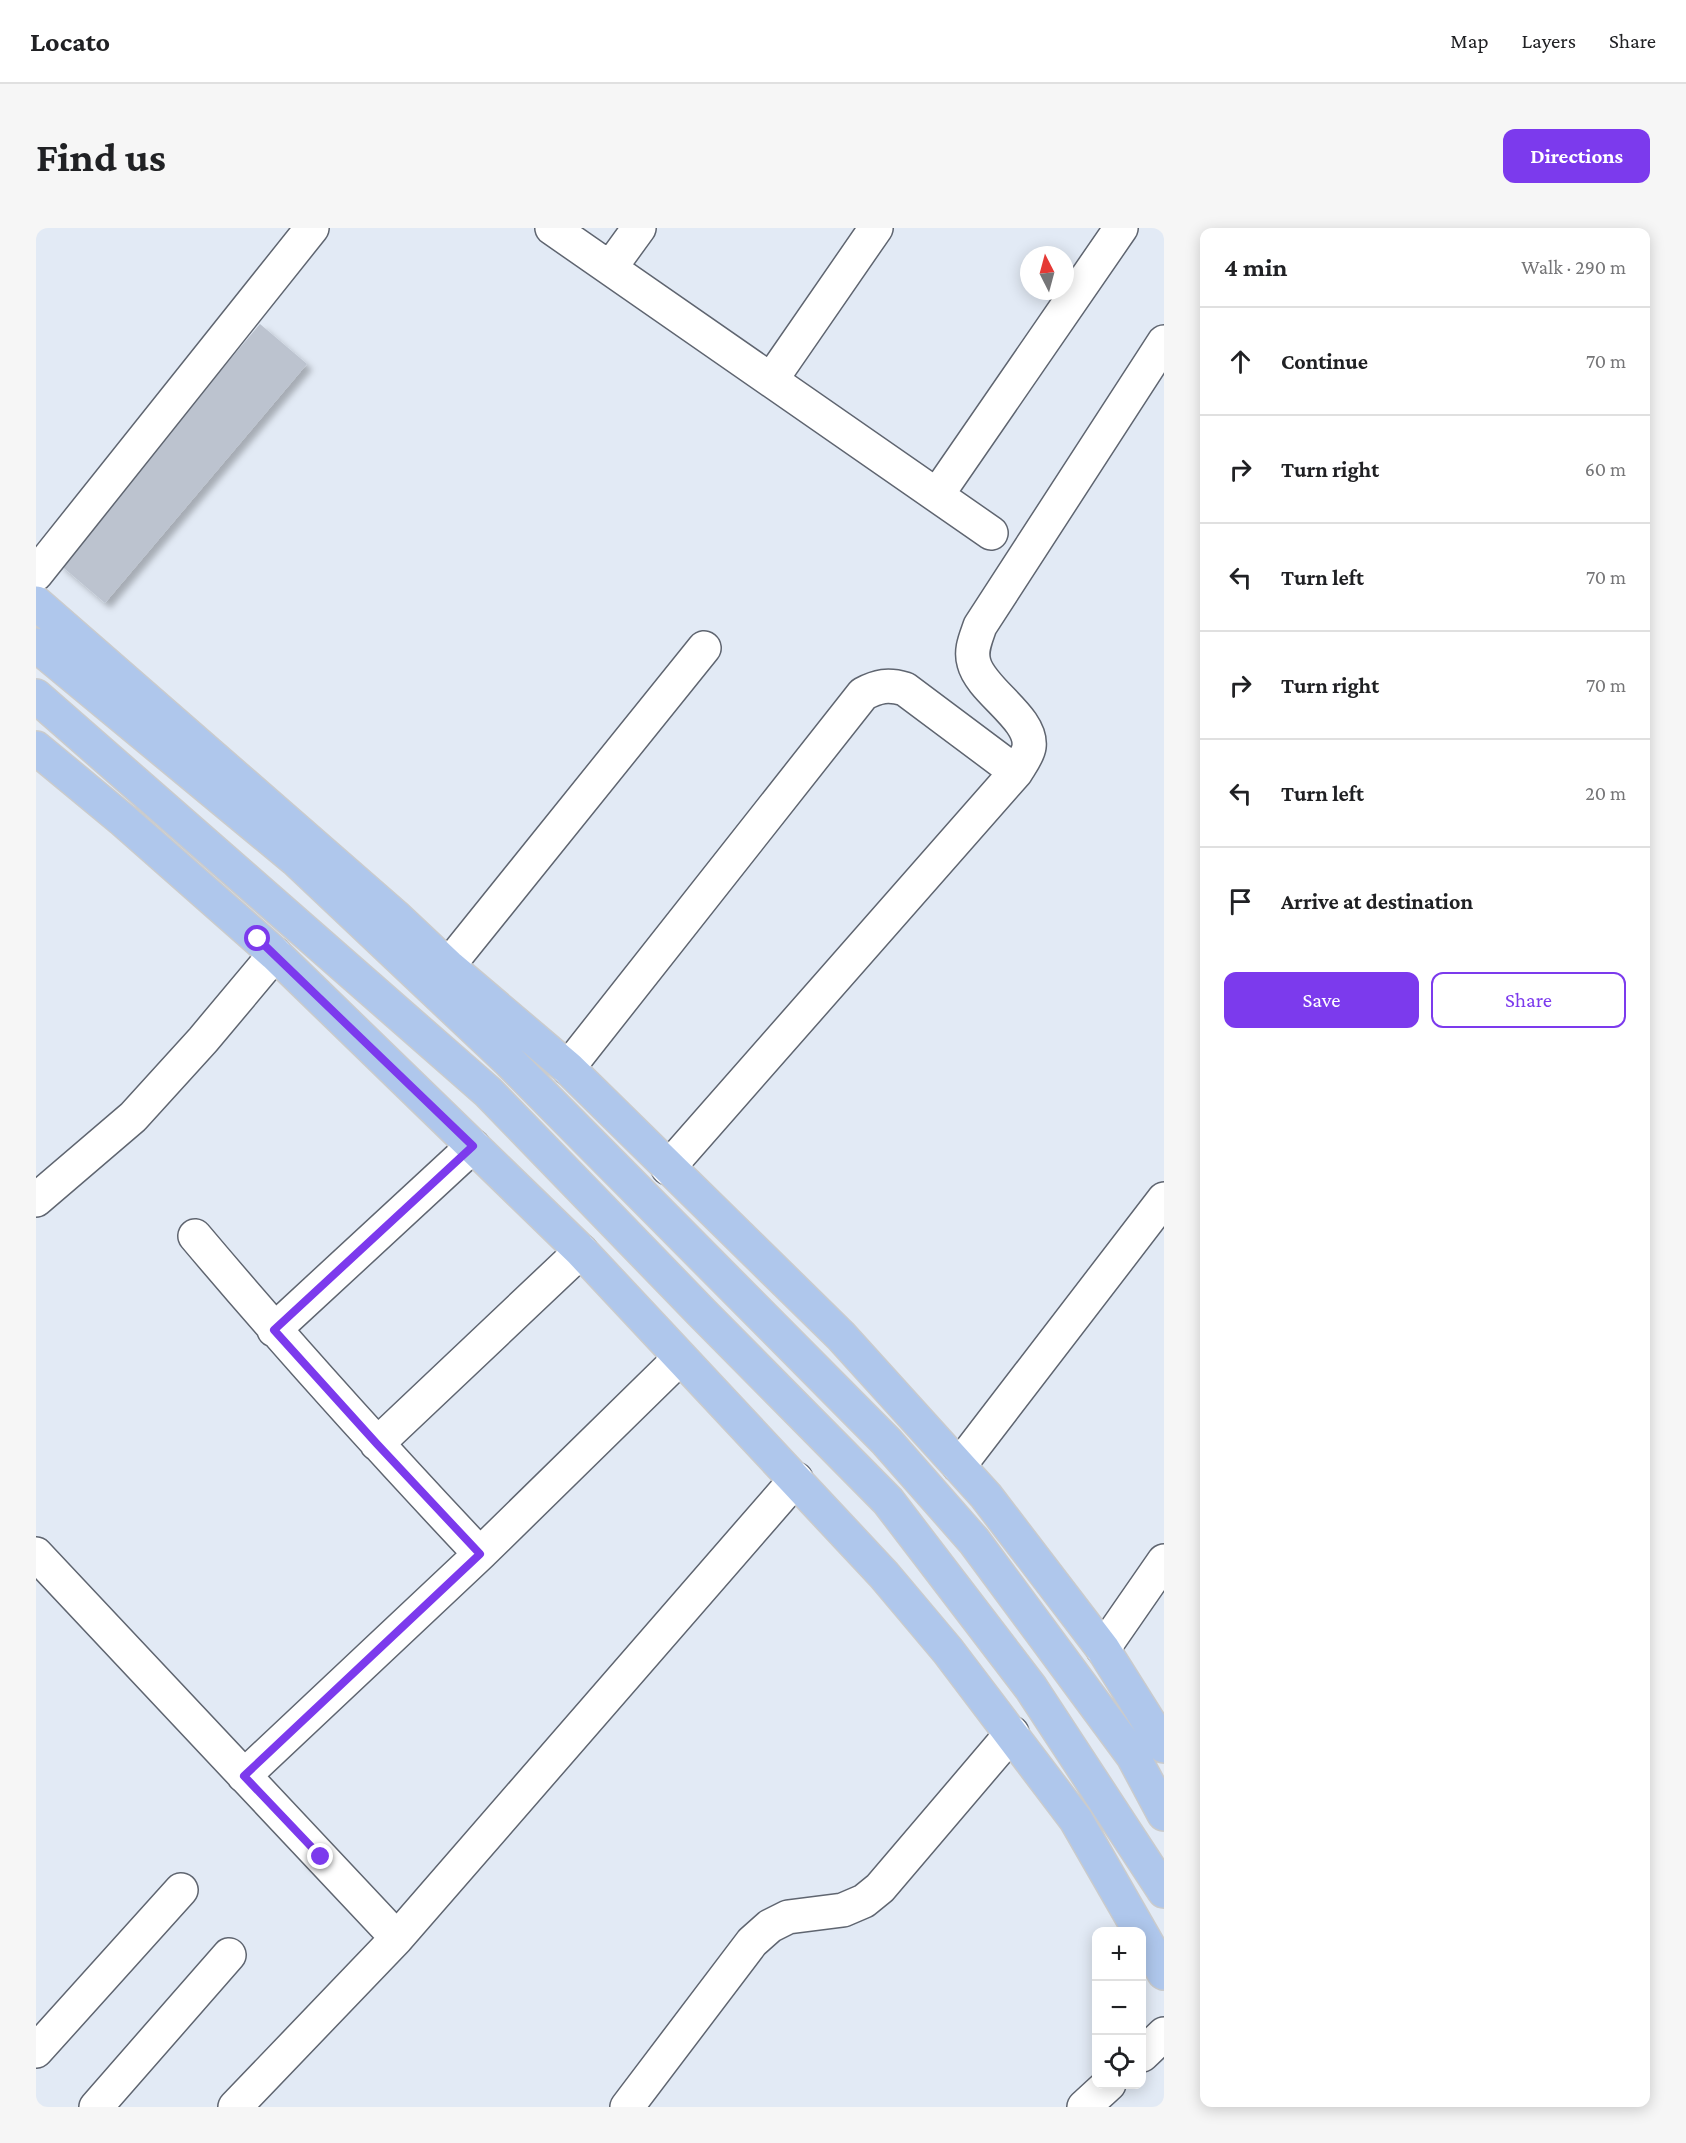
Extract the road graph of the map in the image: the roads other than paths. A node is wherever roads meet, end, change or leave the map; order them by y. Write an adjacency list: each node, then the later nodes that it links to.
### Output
1 (312, 228): 11 (street)
2 (552, 228): 6 (street)
3 (639, 228): 6 (street)
4 (876, 228): 8 (street)
5 (1121, 228): 9 (street)
6 (610, 268): 8 (street)
7 (1164, 342): 17 (street)
8 (771, 380): 9 (street)
9 (937, 495): 10 (street)
10 (991, 532)
11 (36, 574)
12 (36, 603): 19 (main road)
13 (704, 648): 19 (street)
14 (46, 654): 39 (main road)
15 (36, 696): 41 (main road)
16 (36, 748): 18 (main road)
17 (1016, 772): 20 (street); 22 (street)
18 (275, 954): 21 (main road); 24 (street)
19 (447, 966): 20 (main road)
20 (568, 1068): 22 (main road)
21 (473, 1146): 26 (main road); 27 (street)
22 (668, 1168): 30 (main road)
23 (1164, 1199): 30 (street)
24 (36, 1200)
25 (195, 1236): 27 (street)
26 (581, 1251): 28 (main road); 29 (street)
27 (274, 1330): 29 (street)
28 (680, 1358): 31 (main road); 33 (street)
29 (377, 1444): 33 (street)
30 (959, 1466): 35 (main road)
31 (796, 1479): 36 (main road); 42 (street)
32 (36, 1554): 38 (street)
33 (480, 1554): 38 (street)
34 (1164, 1561): 35 (street)
35 (1103, 1649): 37 (main road)
36 (1012, 1733): 44 (main road); 51 (street)
37 (1164, 1746)
38 (244, 1776): 42 (street)
39 (1164, 1814)
40 (181, 1890): 46 (street)
41 (1164, 1891)
42 (397, 1938): 50 (street)
43 (229, 1955): 49 (street)
44 (1164, 1974)
45 (1164, 2034): 47 (street)
46 (36, 2051)
47 (1146, 2051)
48 (1104, 2089): 52 (street)
49 (96, 2107)
50 (235, 2107)
51 (627, 2107)
52 (1084, 2107)

